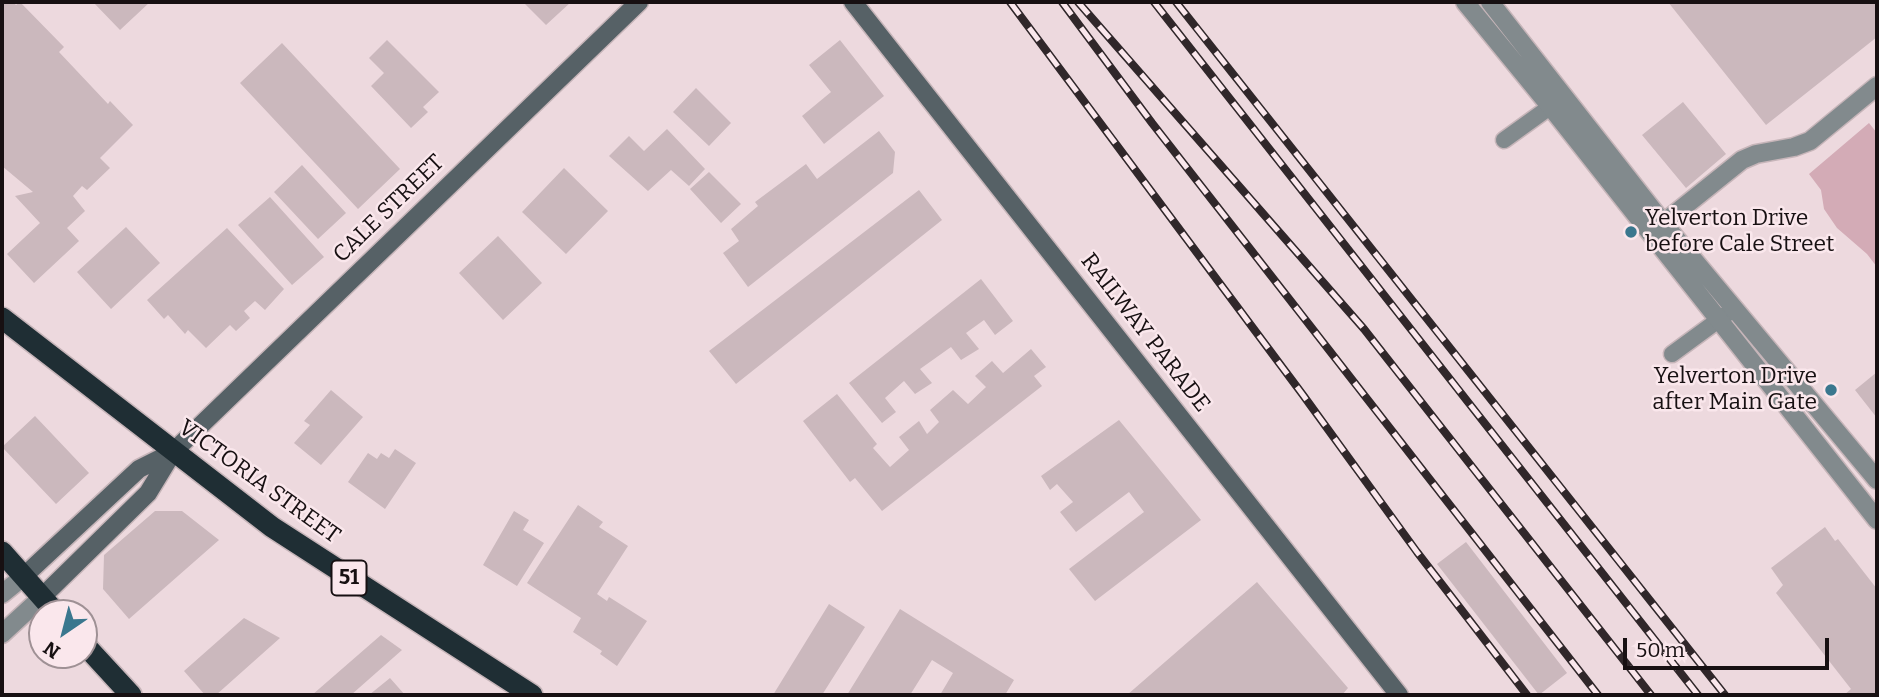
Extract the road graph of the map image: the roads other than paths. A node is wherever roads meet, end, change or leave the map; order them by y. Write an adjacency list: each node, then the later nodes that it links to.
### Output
1 (639, 2): 12 (street, CALE STREET)
2 (853, 2): 23 (street, RAILWAY PARADE)
3 (1465, 2): 6 (street)
4 (1490, 2): 6 (street)
5 (1877, 86): 8 (street)
6 (1558, 101): 7 (lane); 8 (street)
7 (1504, 140)
8 (1657, 228): 9 (street)
9 (1726, 314): 11 (lane); 13 (street); 14 (street)
10 (2, 318): 12 (highway, VICTORIA STREET / 51)
11 (1672, 354)
12 (173, 452): 16 (street, CALE STREET); 18 (street, CALE STREET); 22 (highway, VICTORIA STREET / 51)
13 (1877, 480)
14 (1877, 520)
15 (2, 552): 16 (highway)
16 (23, 577): 17 (street, CALE STREET); 18 (highway)
17 (2, 594)
18 (42, 597): 19 (street, CALE STREET)
19 (2, 634)
20 (98, 659): 21 (highway)
21 (131, 695)
22 (532, 695)
23 (1399, 695)

